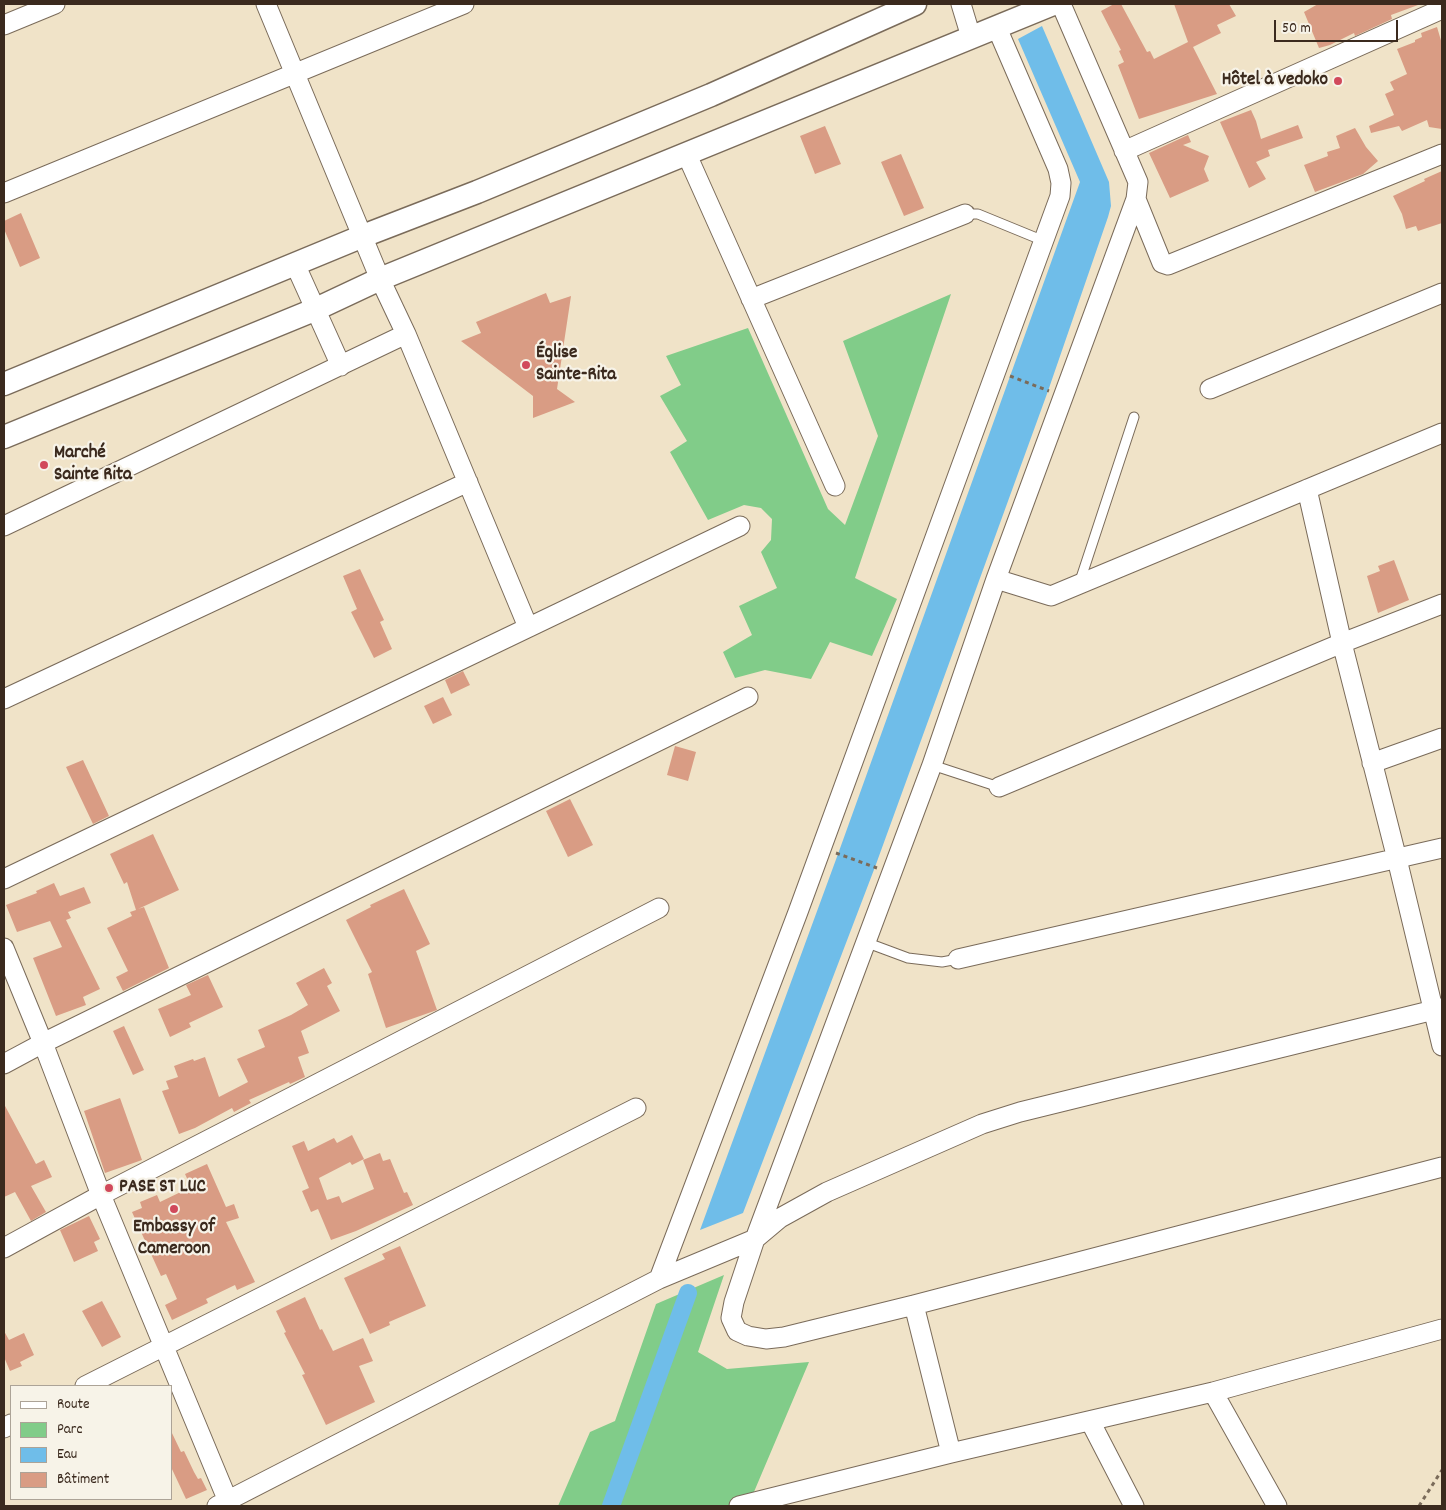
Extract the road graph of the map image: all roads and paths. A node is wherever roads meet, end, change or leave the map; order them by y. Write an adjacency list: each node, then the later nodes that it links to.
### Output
1 (55, 4): 10 (street)
2 (266, 4): 13 (street)
3 (464, 4): 8 (street)
4 (915, 4): 20 (street)
5 (961, 4): 12 (street)
6 (1053, 4): 11 (street)
7 (1061, 4): 14 (street)
8 (440, 8): 13 (street)
9 (1442, 9): 14 (street)
10 (4, 25)
11 (997, 28): 12 (street); 21 (street)
12 (971, 37): 16 (street)
13 (295, 73): 17 (street); 20 (street)
14 (1124, 151): 18 (street)
15 (1442, 154): 18 (street)
16 (687, 155): 23 (street); 25 (street)
17 (4, 193)
18 (1136, 199): 41 (street)
19 (965, 214): 21 (lane); 25 (street)
20 (363, 236): 22 (street); 23 (street)
21 (1044, 241): 70 (street)
22 (295, 264): 26 (street); 30 (street)
23 (380, 280): 26 (street); 27 (street)
24 (1442, 293): 31 (street)
25 (752, 299): 37 (street)
26 (314, 310): 28 (street); 35 (street)
27 (406, 334): 28 (street); 36 (street)
28 (340, 366): 39 (street)
29 (1009, 376): 32 (path)
30 (4, 384)
31 (1210, 389)
32 (1048, 391)
33 (1134, 418): 42 (lane)
34 (1442, 433): 38 (street)
35 (4, 437)
36 (468, 482): 44 (street); 47 (street)
37 (835, 486)
38 (1307, 489): 42 (street); 45 (street)
39 (4, 526)
40 (740, 526): 44 (street)
41 (996, 579): 42 (street); 50 (street)
42 (1079, 585)
43 (1442, 604): 45 (street)
44 (528, 628): 56 (street)
45 (1342, 644): 49 (street); 51 (street)
46 (748, 697): 62 (street)
47 (4, 699)
48 (1442, 738): 49 (street)
49 (1372, 763): 54 (street)
50 (932, 765): 51 (lane); 58 (street)
51 (999, 787)
52 (1442, 848): 54 (street)
53 (838, 854): 55 (path)
54 (1397, 859): 60 (street); 61 (street)
55 (875, 867)
56 (4, 879)
57 (660, 908): 67 (street)
58 (865, 942): 60 (lane); 68 (street)
59 (4, 948): 62 (street)
60 (958, 960)
61 (1438, 1009): 63 (street); 68 (street)
62 (43, 1043): 64 (street); 67 (street)
63 (1442, 1046)
64 (4, 1064)
65 (636, 1108): 73 (street)
66 (1442, 1167): 71 (street)
67 (101, 1195): 69 (street); 73 (street)
68 (754, 1239): 70 (street); 71 (street)
69 (4, 1248)
70 (659, 1279): 79 (street)
71 (914, 1305): 77 (street)
72 (1442, 1329): 75 (street)
73 (164, 1347): 74 (street); 79 (street)
74 (87, 1385)
75 (1213, 1392): 76 (street); 82 (street)
76 (1090, 1421): 77 (street); 81 (street)
77 (952, 1453): 80 (street)
78 (1442, 1470): 83 (path)
79 (225, 1505)
80 (739, 1506)
81 (1134, 1506)
82 (1278, 1506)
83 (1419, 1506)

